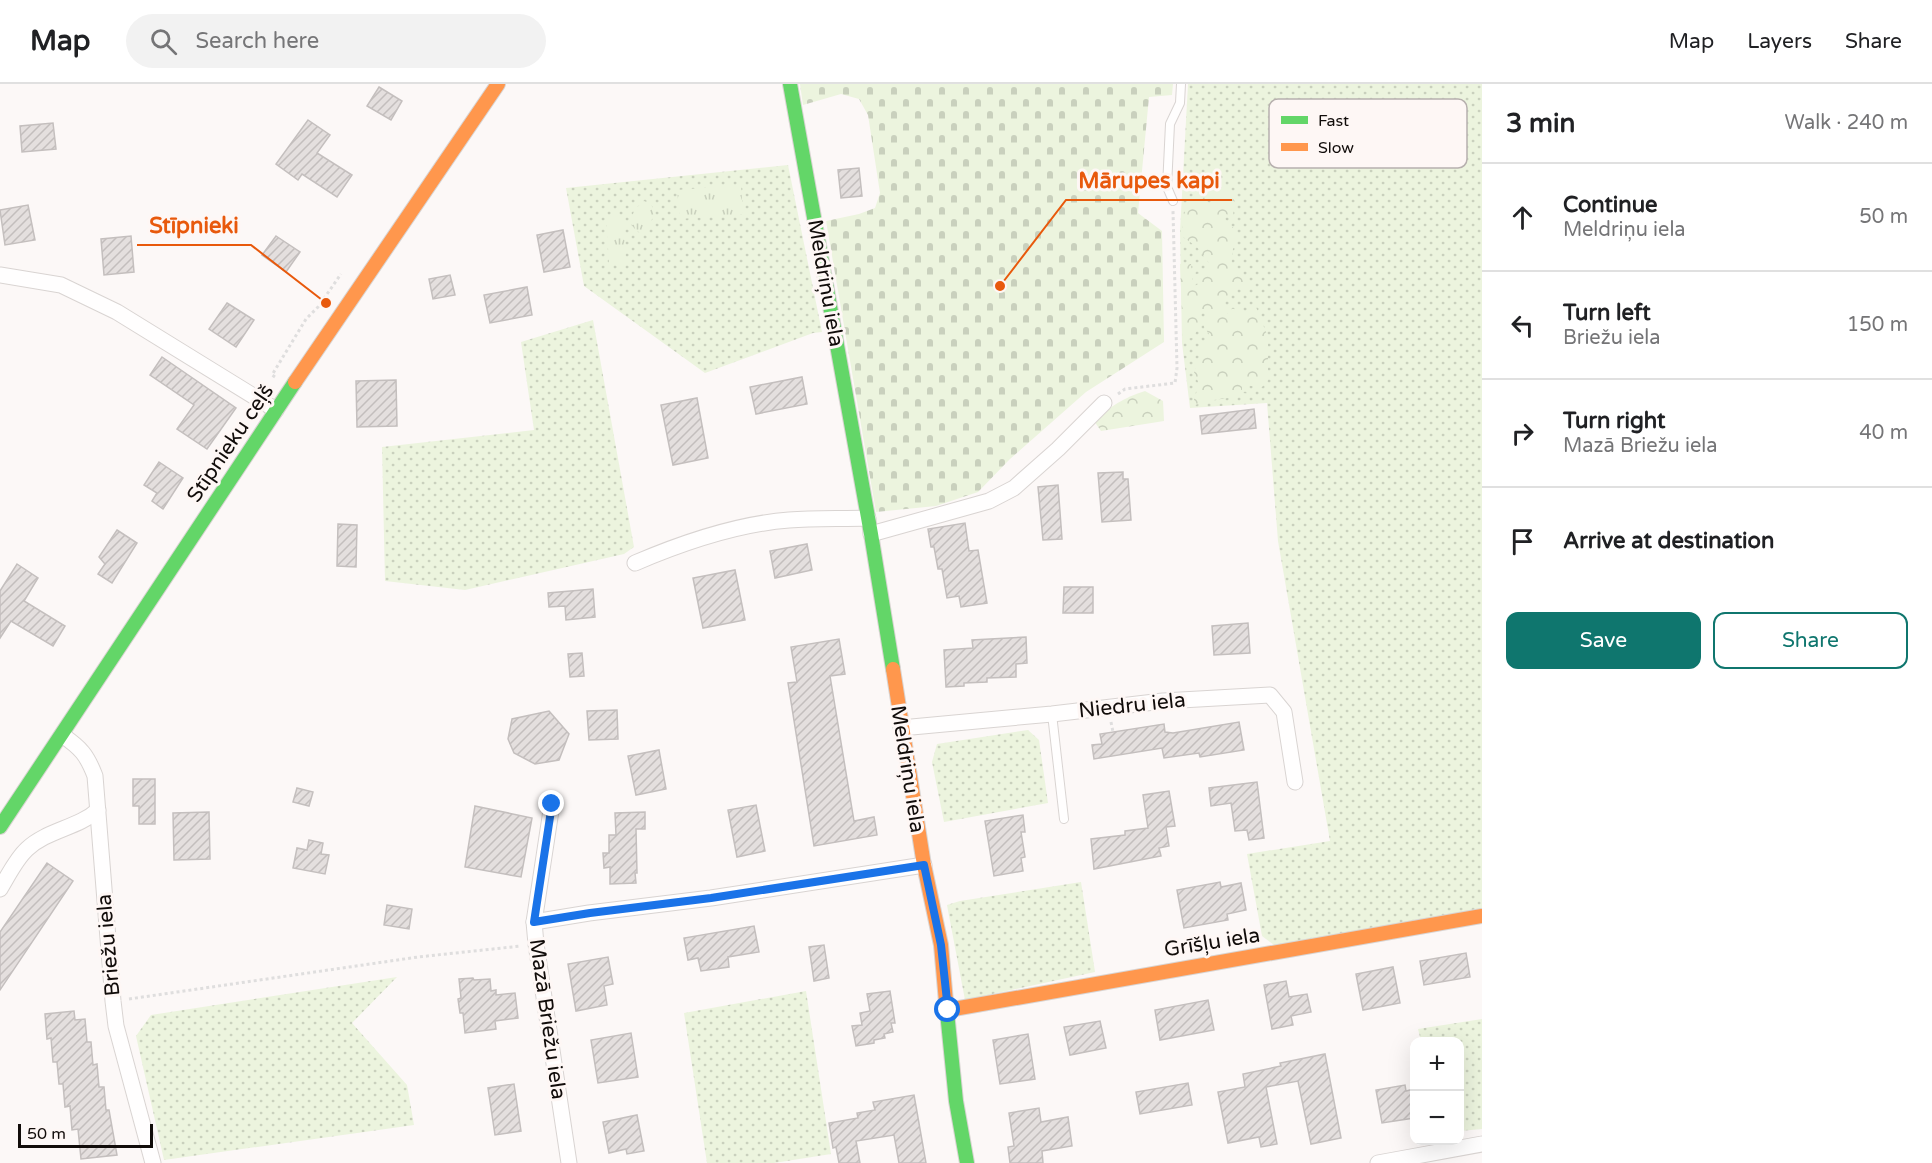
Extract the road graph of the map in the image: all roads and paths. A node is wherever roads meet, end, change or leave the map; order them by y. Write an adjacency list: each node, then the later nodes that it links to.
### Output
1 (498, 84): 7 (street, Stīpnieku ceļš)
2 (790, 84): 8 (street, Meldriņu iela)
3 (1180, 84): 4 (lane)
4 (1173, 201): 6 (path)
5 (0, 274): 7 (street)
6 (1104, 403): 9 (street)
7 (276, 410): 13 (street, Stīpnieku ceļš)
8 (868, 518): 9 (street, Meldriņu iela); 10 (street)
9 (871, 534): 12 (street, Meldriņu iela)
10 (635, 563)
11 (1052, 714): 12 (street, Niedru iela); 14 (street, Niedru iela); 17 (lane)
12 (901, 728): 19 (street, Meldriņu iela)
13 (62, 735): 16 (street, Briežu iela); 18 (street, Stīpnieku ceļš)
14 (1295, 782)
15 (552, 804): 22 (street, Mazā Briežu iela)
16 (98, 810): 20 (street); 24 (street, Briežu iela)
17 (1064, 819)
18 (0, 827)
19 (924, 865): 22 (street); 25 (street, Meldriņu iela)
20 (0, 889)
21 (1482, 916): 25 (street, Grīšļu iela)
22 (534, 922): 23 (street, Mazā Briežu iela)
23 (536, 945): 24 (path); 28 (street, Mazā Briežu iela)
24 (113, 1001): 27 (street, Briežu iela)
25 (948, 1010): 29 (street, Meldriņu iela)
26 (1482, 1144): 30 (street)
27 (153, 1163)
28 (569, 1163)
29 (967, 1163)
30 (1378, 1163)

